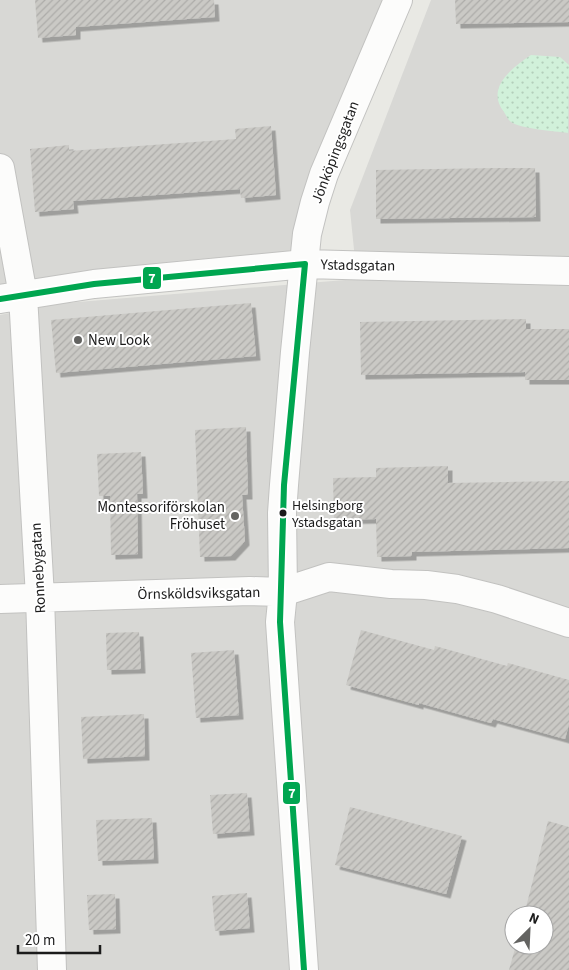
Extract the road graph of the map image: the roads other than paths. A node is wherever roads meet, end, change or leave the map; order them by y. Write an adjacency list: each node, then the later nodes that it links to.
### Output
1 (398, 0): 3 (street, Jönköpingsgatan)
2 (0, 168): 5 (street, Ronnebygatan)
3 (305, 264): 4 (street, Ystadsgatan); 5 (street, Ystadsgatan); 6 (street, Jönköpingsgatan)
4 (569, 271)
5 (11, 297): 7 (street, Ronnebygatan)
6 (283, 592): 7 (street, Örnsköldsviksgatan); 9 (street, Örnsköldsviksgatan); 11 (street, Jönköpingsgatan)
7 (40, 597): 8 (street, Örnsköldsviksgatan); 10 (street, Ronnebygatan)
8 (0, 599)
9 (569, 623)
10 (52, 970)
11 (304, 970)

